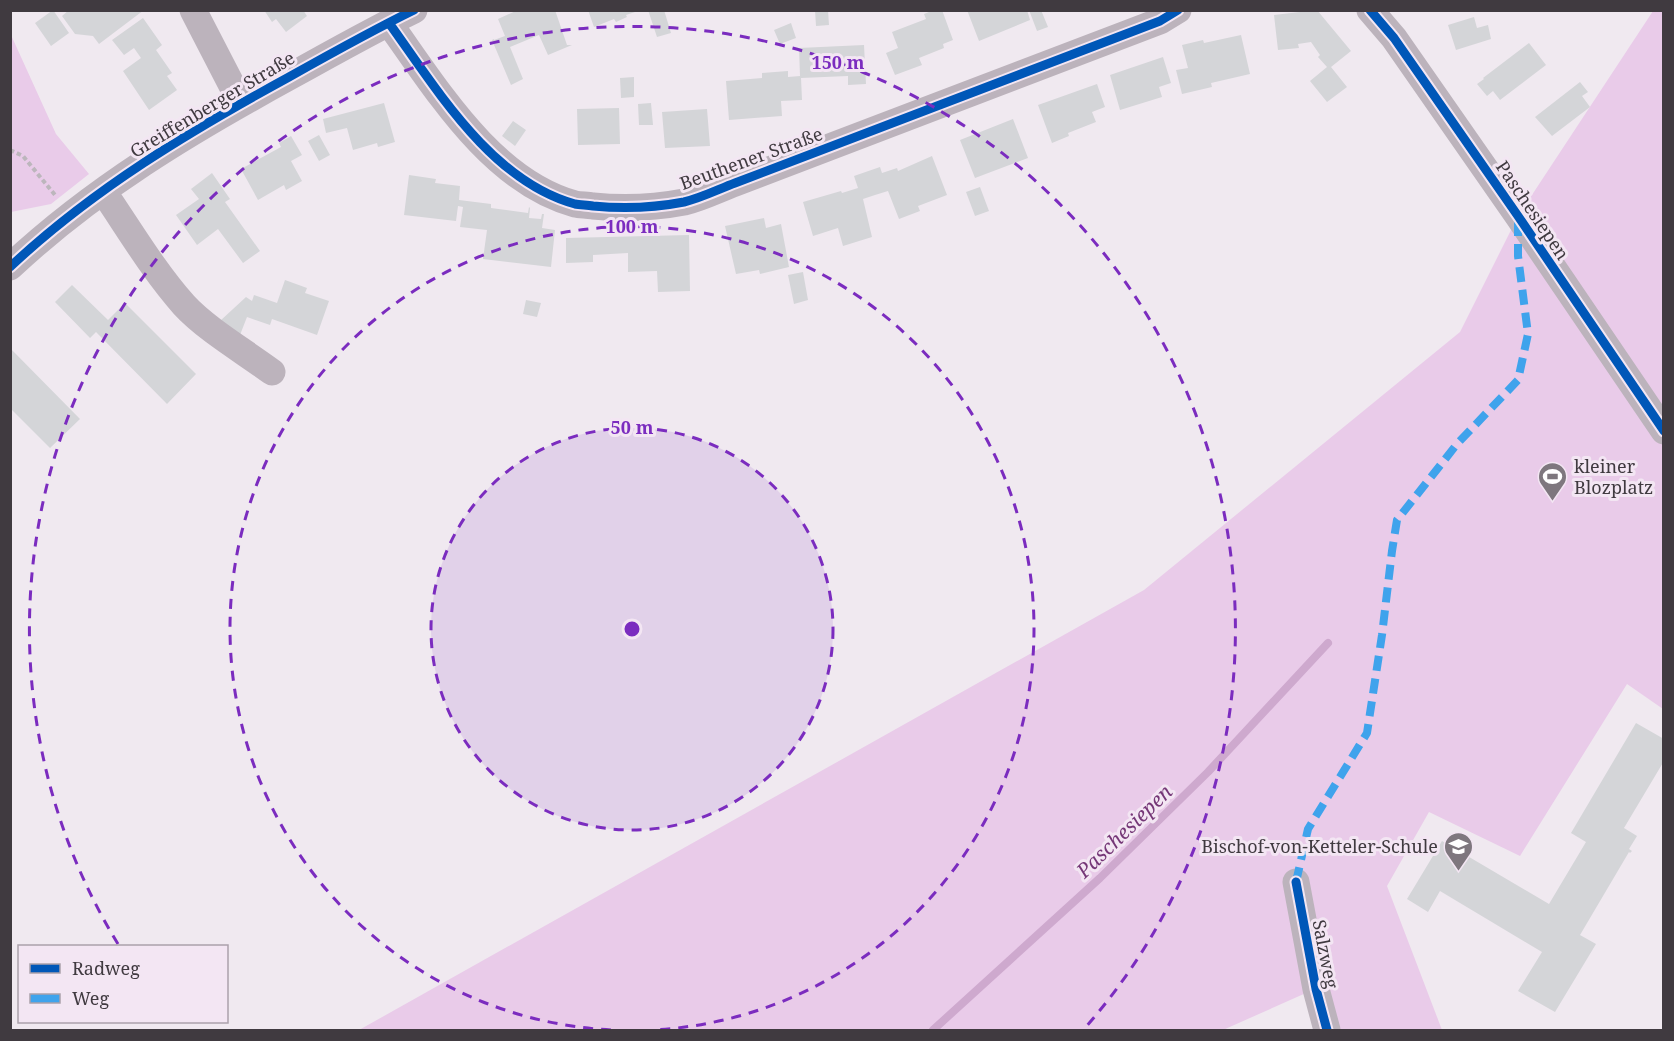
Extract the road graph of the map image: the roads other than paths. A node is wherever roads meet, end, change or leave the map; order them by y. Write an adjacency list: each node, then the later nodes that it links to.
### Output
1 (193, 10): 6 (street)
2 (414, 10): 5 (street, Greiffenberger Straße)
3 (1179, 10): 5 (street, Beuthener Straße)
4 (1371, 10): 10 (street, Paschesiepen)
5 (389, 22): 6 (street, Greiffenberger Straße)
6 (241, 103): 7 (street, Greiffenberger Straße)
7 (103, 191): 8 (street, Greiffenberger Straße); 9 (street)
8 (10, 267)
9 (272, 372)
10 (1664, 431)
11 (1296, 882): 12 (street, Salzweg)
12 (1328, 1030)

